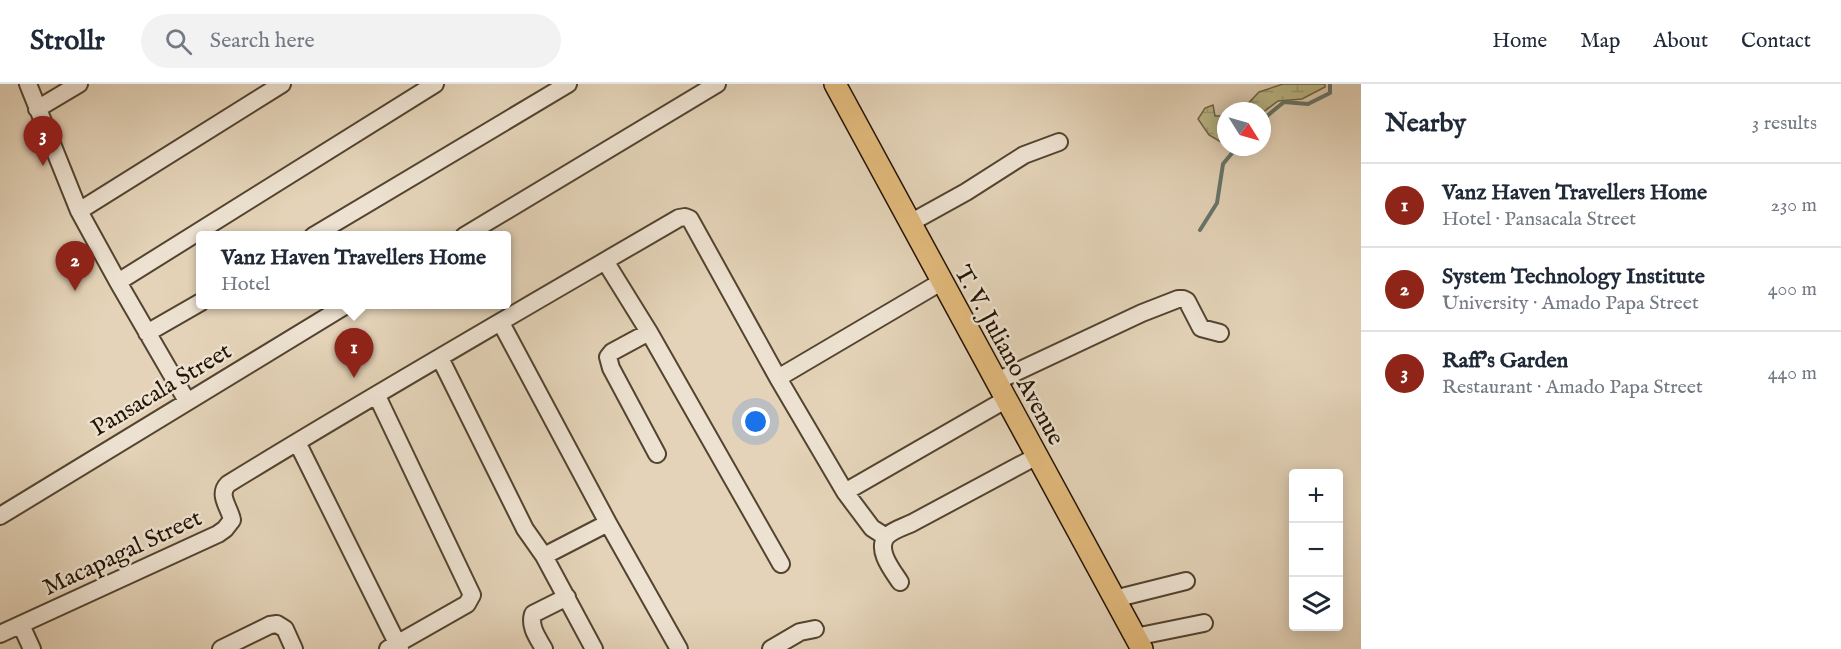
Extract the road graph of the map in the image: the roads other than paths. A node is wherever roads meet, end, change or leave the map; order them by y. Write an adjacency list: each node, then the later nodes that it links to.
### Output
1 (28, 84): 8 (street)
2 (79, 84): 8 (street)
3 (282, 84): 10 (street)
4 (435, 84): 12 (street)
5 (717, 84): 14 (street)
6 (835, 84): 11 (main road, T. V. Juliano Avenue)
7 (561, 86): 13 (street)
8 (37, 109): 10 (street)
9 (1059, 142): 11 (street)
10 (79, 211): 17 (street)
11 (909, 223): 18 (main road, T. V. Juliano Avenue)
12 (200, 231)
13 (321, 231)
14 (472, 231)
15 (196, 233): 17 (street)
16 (605, 261): 21 (street); 22 (street); 26 (street)
17 (118, 282): 23 (street)
18 (941, 282): 26 (street); 27 (main road, T. V. Juliano Avenue)
19 (196, 305): 23 (street)
20 (340, 309): 29 (street, Pansacala Street)
21 (501, 322): 25 (street); 35 (street)
22 (649, 332): 31 (street); 38 (street)
23 (147, 333): 29 (street)
24 (1220, 333): 27 (street)
25 (440, 358): 28 (street); 37 (street)
26 (778, 378): 33 (street)
27 (1000, 391): 32 (main road, T. V. Juliano Avenue); 33 (street)
28 (377, 396): 30 (street); 48 (street)
29 (187, 401): 34 (street, Pansacala Street)
30 (297, 442): 44 (street, Macapagal Street); 48 (street)
31 (657, 454)
32 (1037, 456): 36 (street); 42 (main road, T. V. Juliano Avenue)
33 (846, 492): 36 (street)
34 (0, 516)
35 (608, 523): 37 (street); 54 (street)
36 (886, 537): 40 (street)
37 (544, 556): 41 (street)
38 (781, 564)
39 (1186, 580): 42 (street)
40 (900, 582)
41 (567, 597): 52 (street); 53 (street)
42 (1114, 599): 47 (main road, T. V. Juliano Avenue)
43 (1204, 623): 47 (street)
44 (21, 625): 46 (street, Macapagal Street); 49 (street)
45 (816, 629): 55 (street)
46 (0, 634)
47 (1138, 643)
48 (395, 647)
49 (32, 649)
50 (221, 649): 51 (street)
51 (294, 649)
52 (544, 649)
53 (594, 649)
54 (679, 649)
55 (771, 649)

